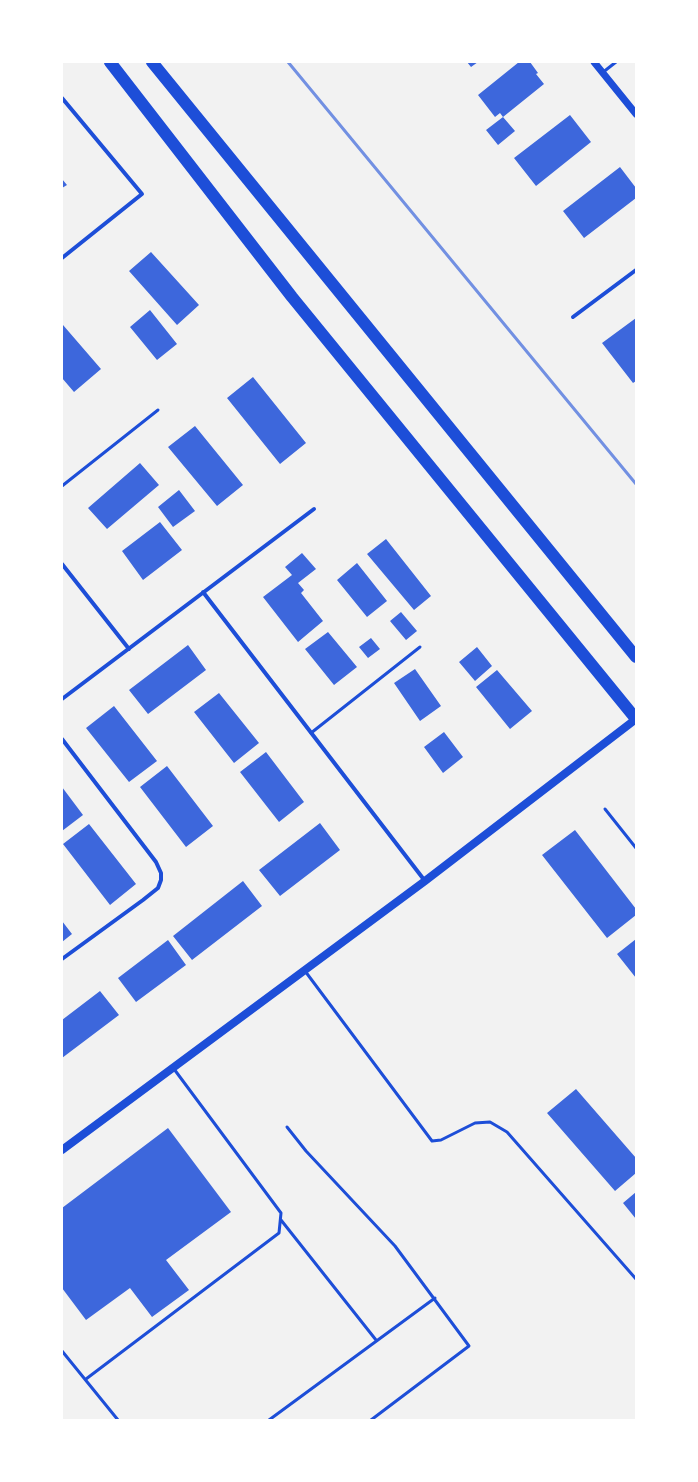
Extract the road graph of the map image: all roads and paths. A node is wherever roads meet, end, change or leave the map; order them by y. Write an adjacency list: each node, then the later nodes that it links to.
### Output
1 (110, 62): 20 (highway)
2 (152, 62): 18 (highway)
3 (594, 62): 5 (street)
4 (616, 62): 5 (lane)
5 (602, 73): 7 (street)
6 (62, 98): 8 (street)
7 (636, 114)
8 (62, 258)
9 (636, 270): 10 (street)
10 (573, 317)
11 (158, 410): 12 (lane)
12 (62, 486)
13 (314, 509): 15 (street)
14 (62, 564): 17 (street)
15 (203, 592): 17 (street); 21 (street)
16 (420, 646): 21 (lane)
17 (129, 649): 19 (street)
18 (636, 657)
19 (62, 699)
20 (636, 719): 25 (main road)
21 (311, 733): 25 (street)
22 (62, 739): 26 (street)
23 (605, 809): 24 (lane)
24 (636, 848)
25 (425, 881): 27 (main road)
26 (62, 959)
27 (305, 971): 28 (main road); 32 (lane)
28 (173, 1067): 30 (main road); 31 (lane)
29 (287, 1127): 33 (lane)
30 (62, 1150)
31 (281, 1220): 34 (lane); 36 (lane)
32 (636, 1279)
33 (435, 1298): 34 (lane); 39 (lane)
34 (376, 1340): 38 (lane)
35 (62, 1351): 36 (lane)
36 (86, 1379): 37 (lane)
37 (118, 1420)
38 (268, 1420)
39 (371, 1420)

